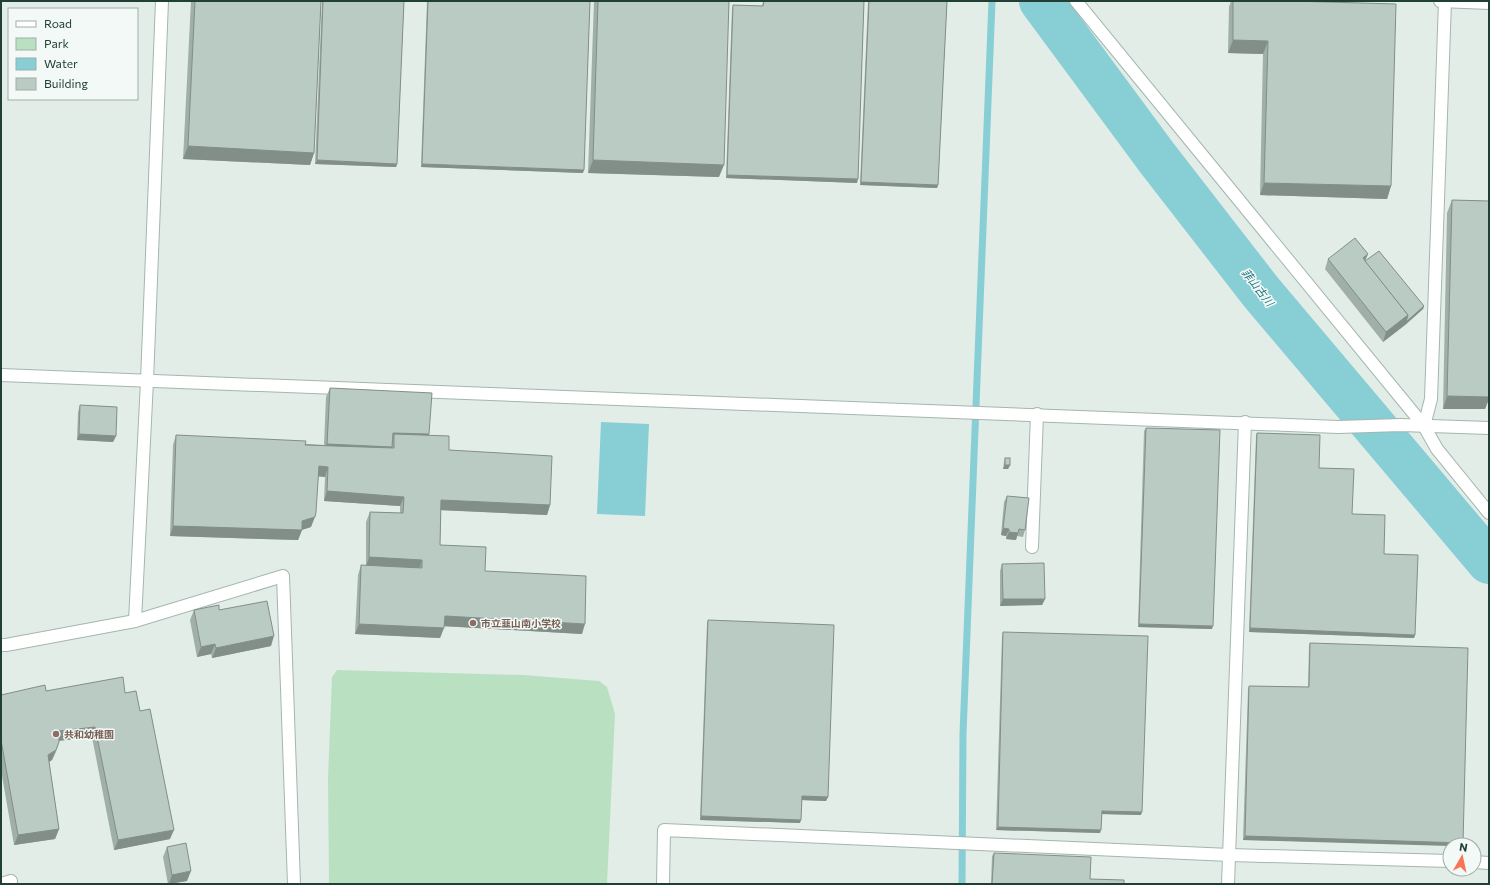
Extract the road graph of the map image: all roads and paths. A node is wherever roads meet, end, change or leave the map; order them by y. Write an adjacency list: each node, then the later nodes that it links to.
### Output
1 (162, 1): 7 (street)
2 (1076, 1): 10 (street)
3 (1440, 1): 4 (street)
4 (1445, 1): 5 (street); 10 (street)
5 (1489, 3)
6 (1, 375): 7 (street)
7 (146, 381): 8 (street); 14 (street)
8 (1037, 414): 9 (street); 13 (street)
9 (1245, 422): 10 (street); 16 (street)
10 (1424, 426): 11 (street); 12 (street)
11 (1489, 428)
12 (1489, 513)
13 (1032, 547)
14 (135, 621): 15 (street); 18 (street)
15 (3, 648)
16 (1230, 855): 17 (street); 19 (street); 20 (street)
17 (1442, 861)
18 (294, 884)
19 (663, 884)
20 (1228, 884)

